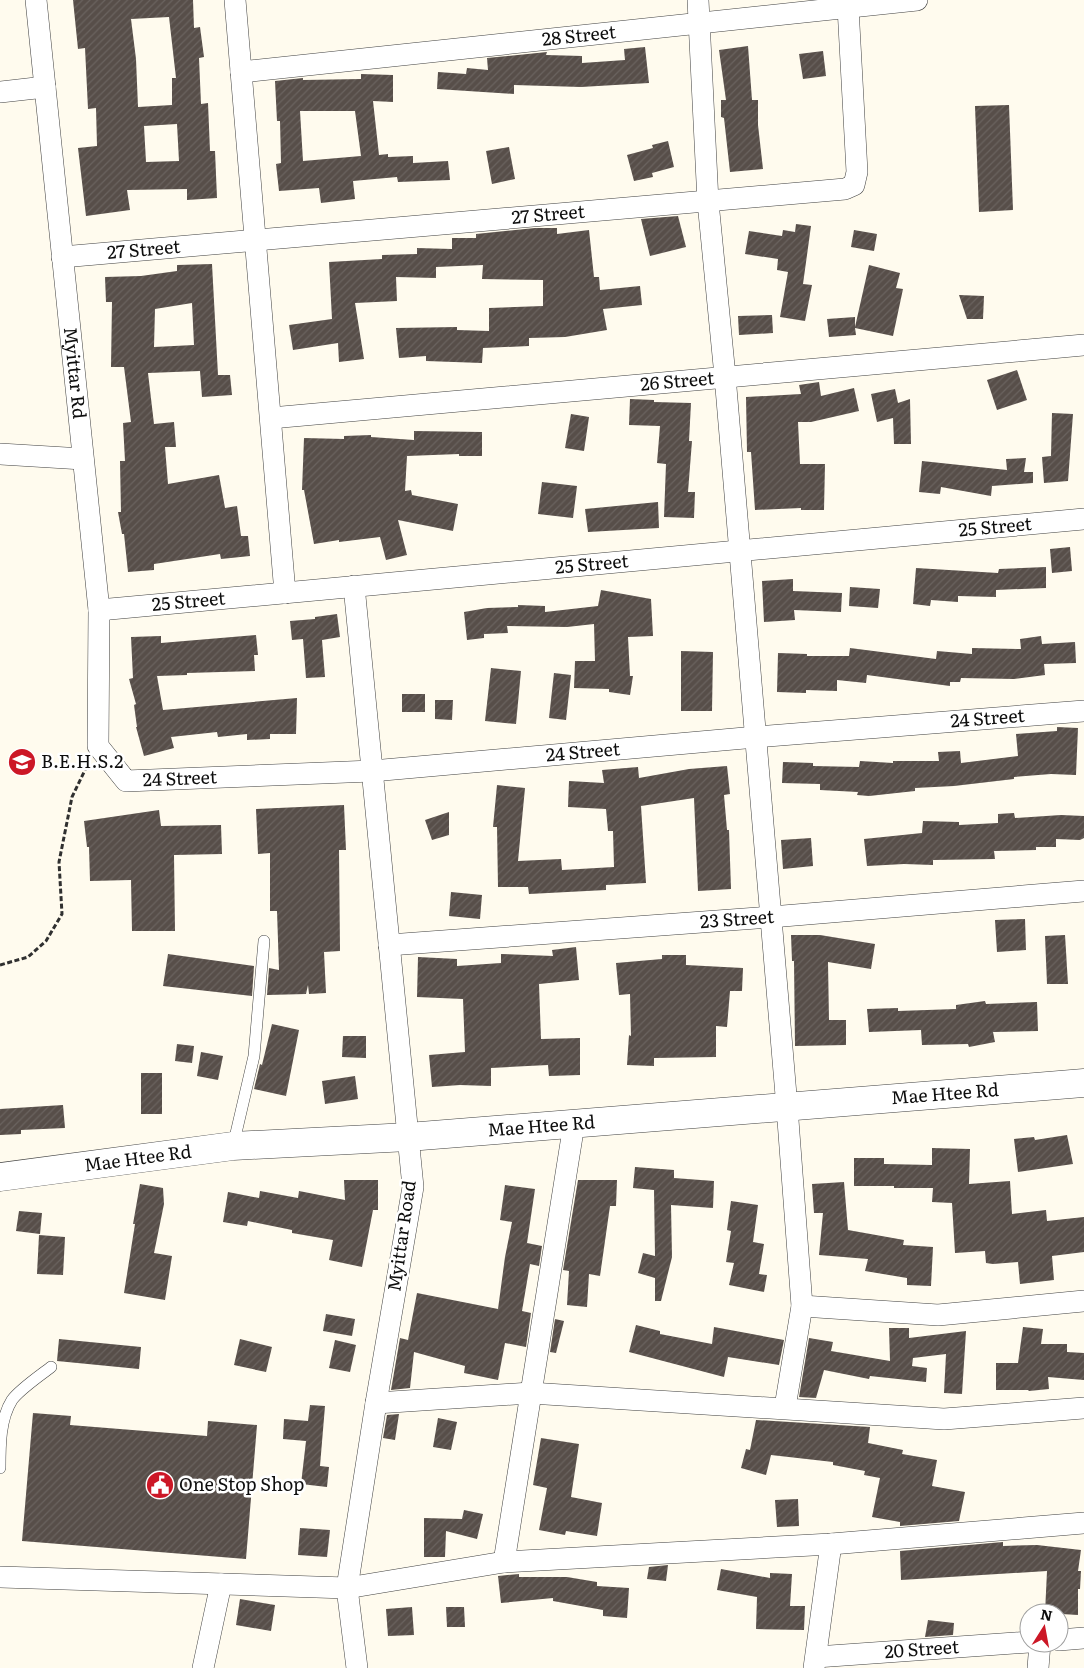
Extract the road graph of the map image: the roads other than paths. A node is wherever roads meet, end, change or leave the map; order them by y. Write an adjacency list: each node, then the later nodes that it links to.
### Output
1 (36, 0): 8 (street, Myittar Rd)
2 (236, 0): 7 (street)
3 (698, 0): 6 (street)
4 (917, 0): 5 (street, 28 Street)
5 (848, 7): 6 (street, 28 Street); 10 (street, 27 Street)
6 (699, 22): 7 (street, 28 Street); 10 (street)
7 (241, 72): 11 (street)
8 (45, 87): 9 (street); 12 (street, Myittar Rd)
9 (0, 92)
10 (708, 202): 11 (street, 27 Street); 14 (street)
11 (256, 240): 12 (street, 27 Street); 15 (street)
12 (62, 257): 17 (street, Myittar Rd)
13 (1084, 345): 14 (street, 26 Street)
14 (725, 376): 15 (street, 26 Street); 19 (street)
15 (271, 418): 21 (street)
16 (0, 454): 17 (street)
17 (83, 459): 22 (street, Myittar Rd)
18 (1084, 519): 19 (street, 25 Street)
19 (740, 551): 20 (street, 25 Street); 24 (street)
20 (354, 586): 21 (street, 25 Street); 26 (street, Myittar Road)
21 (285, 593): 22 (street, 25 Street)
22 (99, 610): 25 (street, Myittar Rd)
23 (1084, 711): 24 (street, 24 Street)
24 (756, 737): 26 (street, 24 Street); 28 (street)
25 (98, 746): 26 (street, 24 Street)
26 (372, 771): 30 (street, Myittar Road)
27 (1084, 891): 28 (street, 23 Street)
28 (771, 917): 30 (street, 23 Street); 32 (street)
29 (264, 941): 35 (lane)
30 (389, 945): 34 (street, Myittar Road)
31 (1084, 1083): 32 (street, Mae Htee Rd)
32 (787, 1107): 33 (street, Mae Htee Rd); 38 (street)
33 (574, 1124): 34 (street, Mae Htee Rd); 40 (street)
34 (408, 1137): 35 (street, Mae Htee Rd); 41 (street, Myittar Road)
35 (233, 1146): 36 (street, Mae Htee Rd)
36 (0, 1177)
37 (1084, 1301): 38 (street)
38 (802, 1306): 42 (street)
39 (51, 1367): 44 (lane)
40 (530, 1393): 41 (street); 42 (street); 47 (street)
41 (376, 1403): 50 (street, Myittar Road)
42 (785, 1408): 43 (street)
43 (1084, 1408)
44 (0, 1468)
45 (1084, 1523): 46 (street)
46 (831, 1544): 47 (street); 55 (street)
47 (504, 1562): 50 (street)
48 (0, 1577): 49 (street)
49 (220, 1584): 50 (street); 56 (street)
50 (347, 1588): 57 (street, Myittar Road)
51 (1084, 1638): 52 (street)
52 (1069, 1639)
53 (1019, 1643): 55 (street, 20 Street)
54 (1039, 1653): 58 (street)
55 (815, 1662)
56 (203, 1668)
57 (357, 1668)
58 (1038, 1668)

